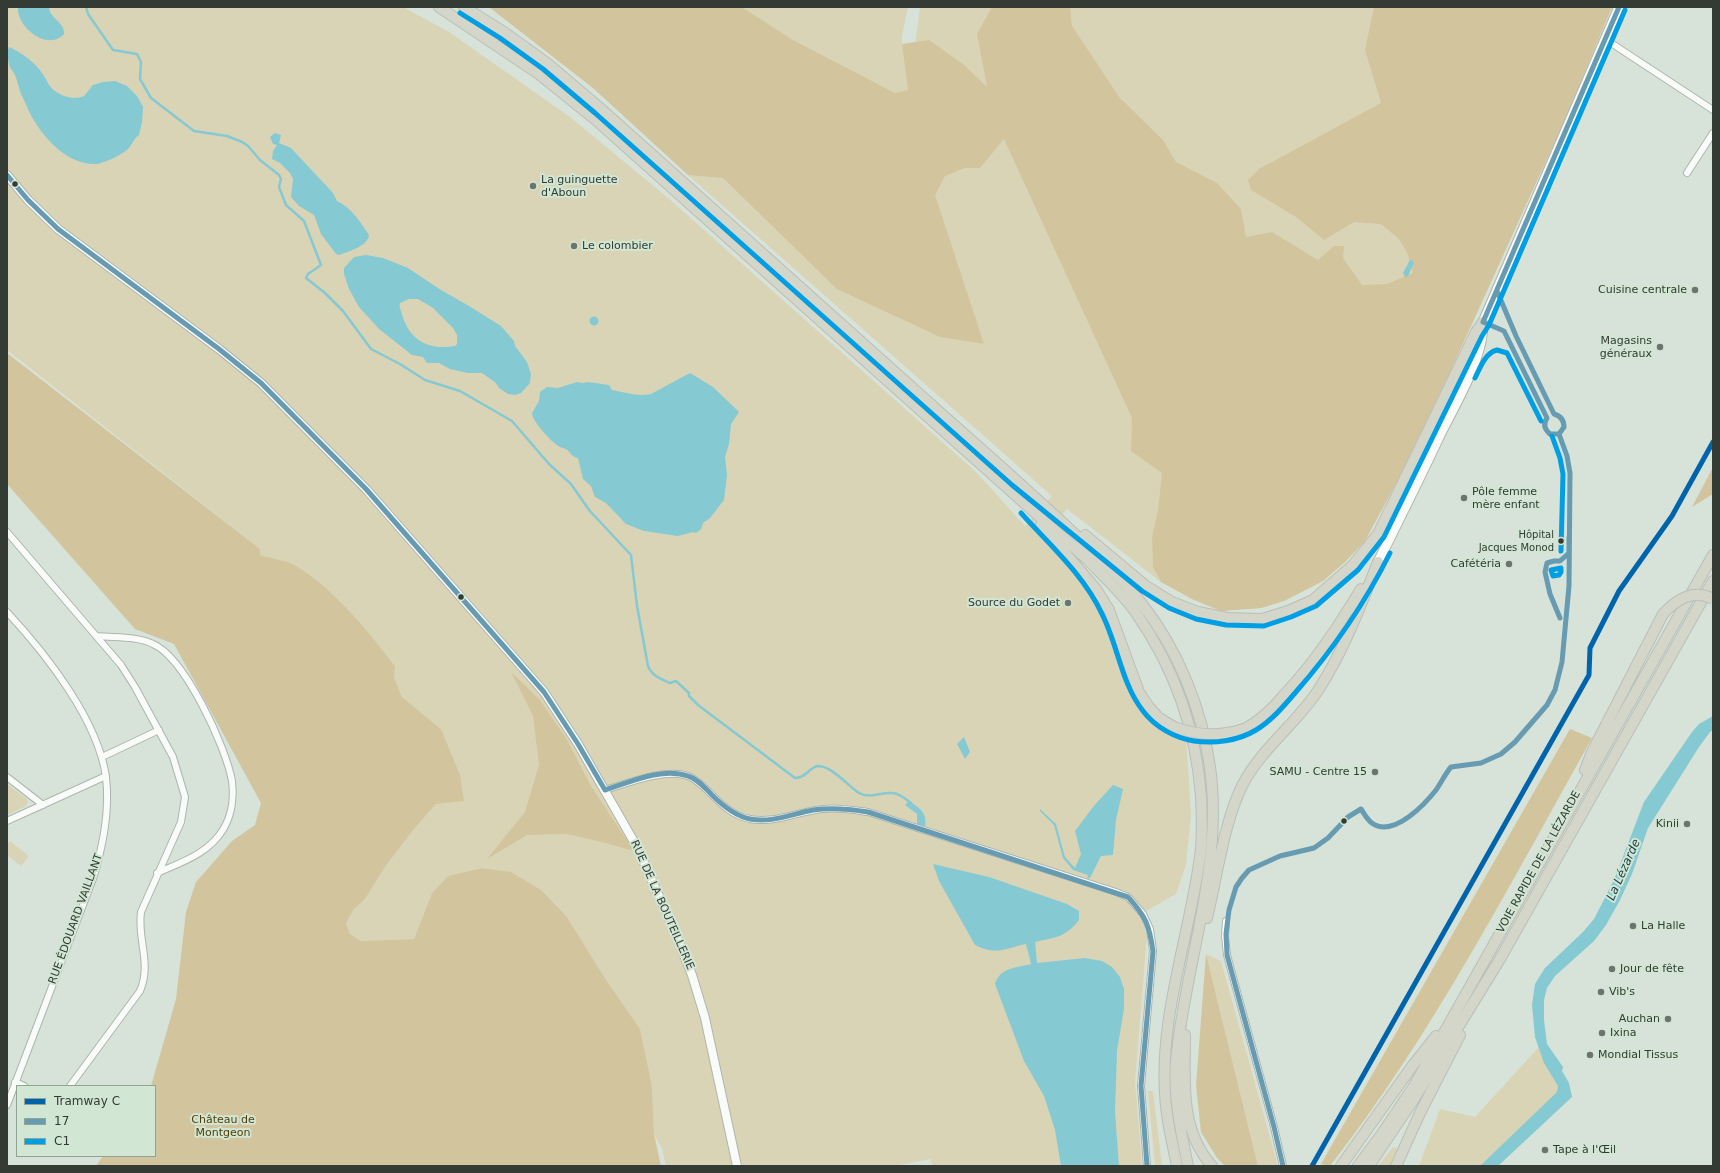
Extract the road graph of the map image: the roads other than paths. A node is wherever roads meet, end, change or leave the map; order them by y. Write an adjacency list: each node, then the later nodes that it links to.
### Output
1 (439, 7): 11 (highway)
2 (464, 7): 10 (highway)
3 (1619, 7): 4 (main road)
4 (1605, 39): 5 (street); 9 (main road)
5 (1713, 110)
6 (1713, 133): 7 (street)
7 (1687, 173)
8 (7, 175): 25 (street, RUE DE LA BOUTEILLERIE)
9 (1483, 322): 10 (highway); 14 (main road)
10 (1016, 480): 32 (highway)
11 (1005, 485): 14 (highway, bridge); 41 (highway)
12 (7, 532): 19 (street)
13 (1713, 555): 27 (highway, VOIE RAPIDE DE LA LÉZARDE)
14 (1378, 562): 32 (highway)
15 (1713, 580): 20 (highway, VOIE RAPIDE DE LA LÉZARDE)
16 (1713, 596): 20 (highway)
17 (1713, 599): 27 (highway, bridge)
18 (7, 612): 22 (street, RUE ÉDOUARD VAILLANT)
19 (96, 636): 21 (street); 29 (street)
20 (1631, 727): 31 (highway, VOIE RAPIDE DE LA LÉZARDE)
21 (159, 730): 22 (street); 29 (street)
22 (102, 757): 23 (street, RUE ÉDOUARD VAILLANT)
23 (106, 776): 26 (street); 34 (street, RUE ÉDOUARD VAILLANT)
24 (7, 777): 26 (street)
25 (605, 790): 39 (street, RUE DE LA BOUTEILLERIE); 40 (street)
26 (43, 805): 28 (street)
27 (1571, 805): 33 (highway, VOIE RAPIDE DE LA LÉZARDE)
28 (7, 821)
29 (158, 873): 36 (street)
30 (1226, 921): 44 (street)
31 (1500, 959): 38 (highway); 47 (highway, VOIE RAPIDE DE LA LÉZARDE)
32 (1185, 997): 42 (highway); 43 (highway)
33 (1454, 1013): 45 (highway); 46 (highway, VOIE RAPIDE DE LA LÉZARDE)
34 (16, 1082): 35 (street); 37 (street, RUE ÉDOUARD VAILLANT)
35 (22, 1085)
36 (71, 1085)
37 (7, 1105)
38 (1420, 1113): 48 (highway); 49 (highway)
39 (737, 1166)
40 (1147, 1166)
41 (1177, 1166)
42 (1188, 1166)
43 (1212, 1166)
44 (1283, 1166)
45 (1341, 1166)
46 (1358, 1166)
47 (1368, 1166)
48 (1396, 1166)
49 (1402, 1166)

